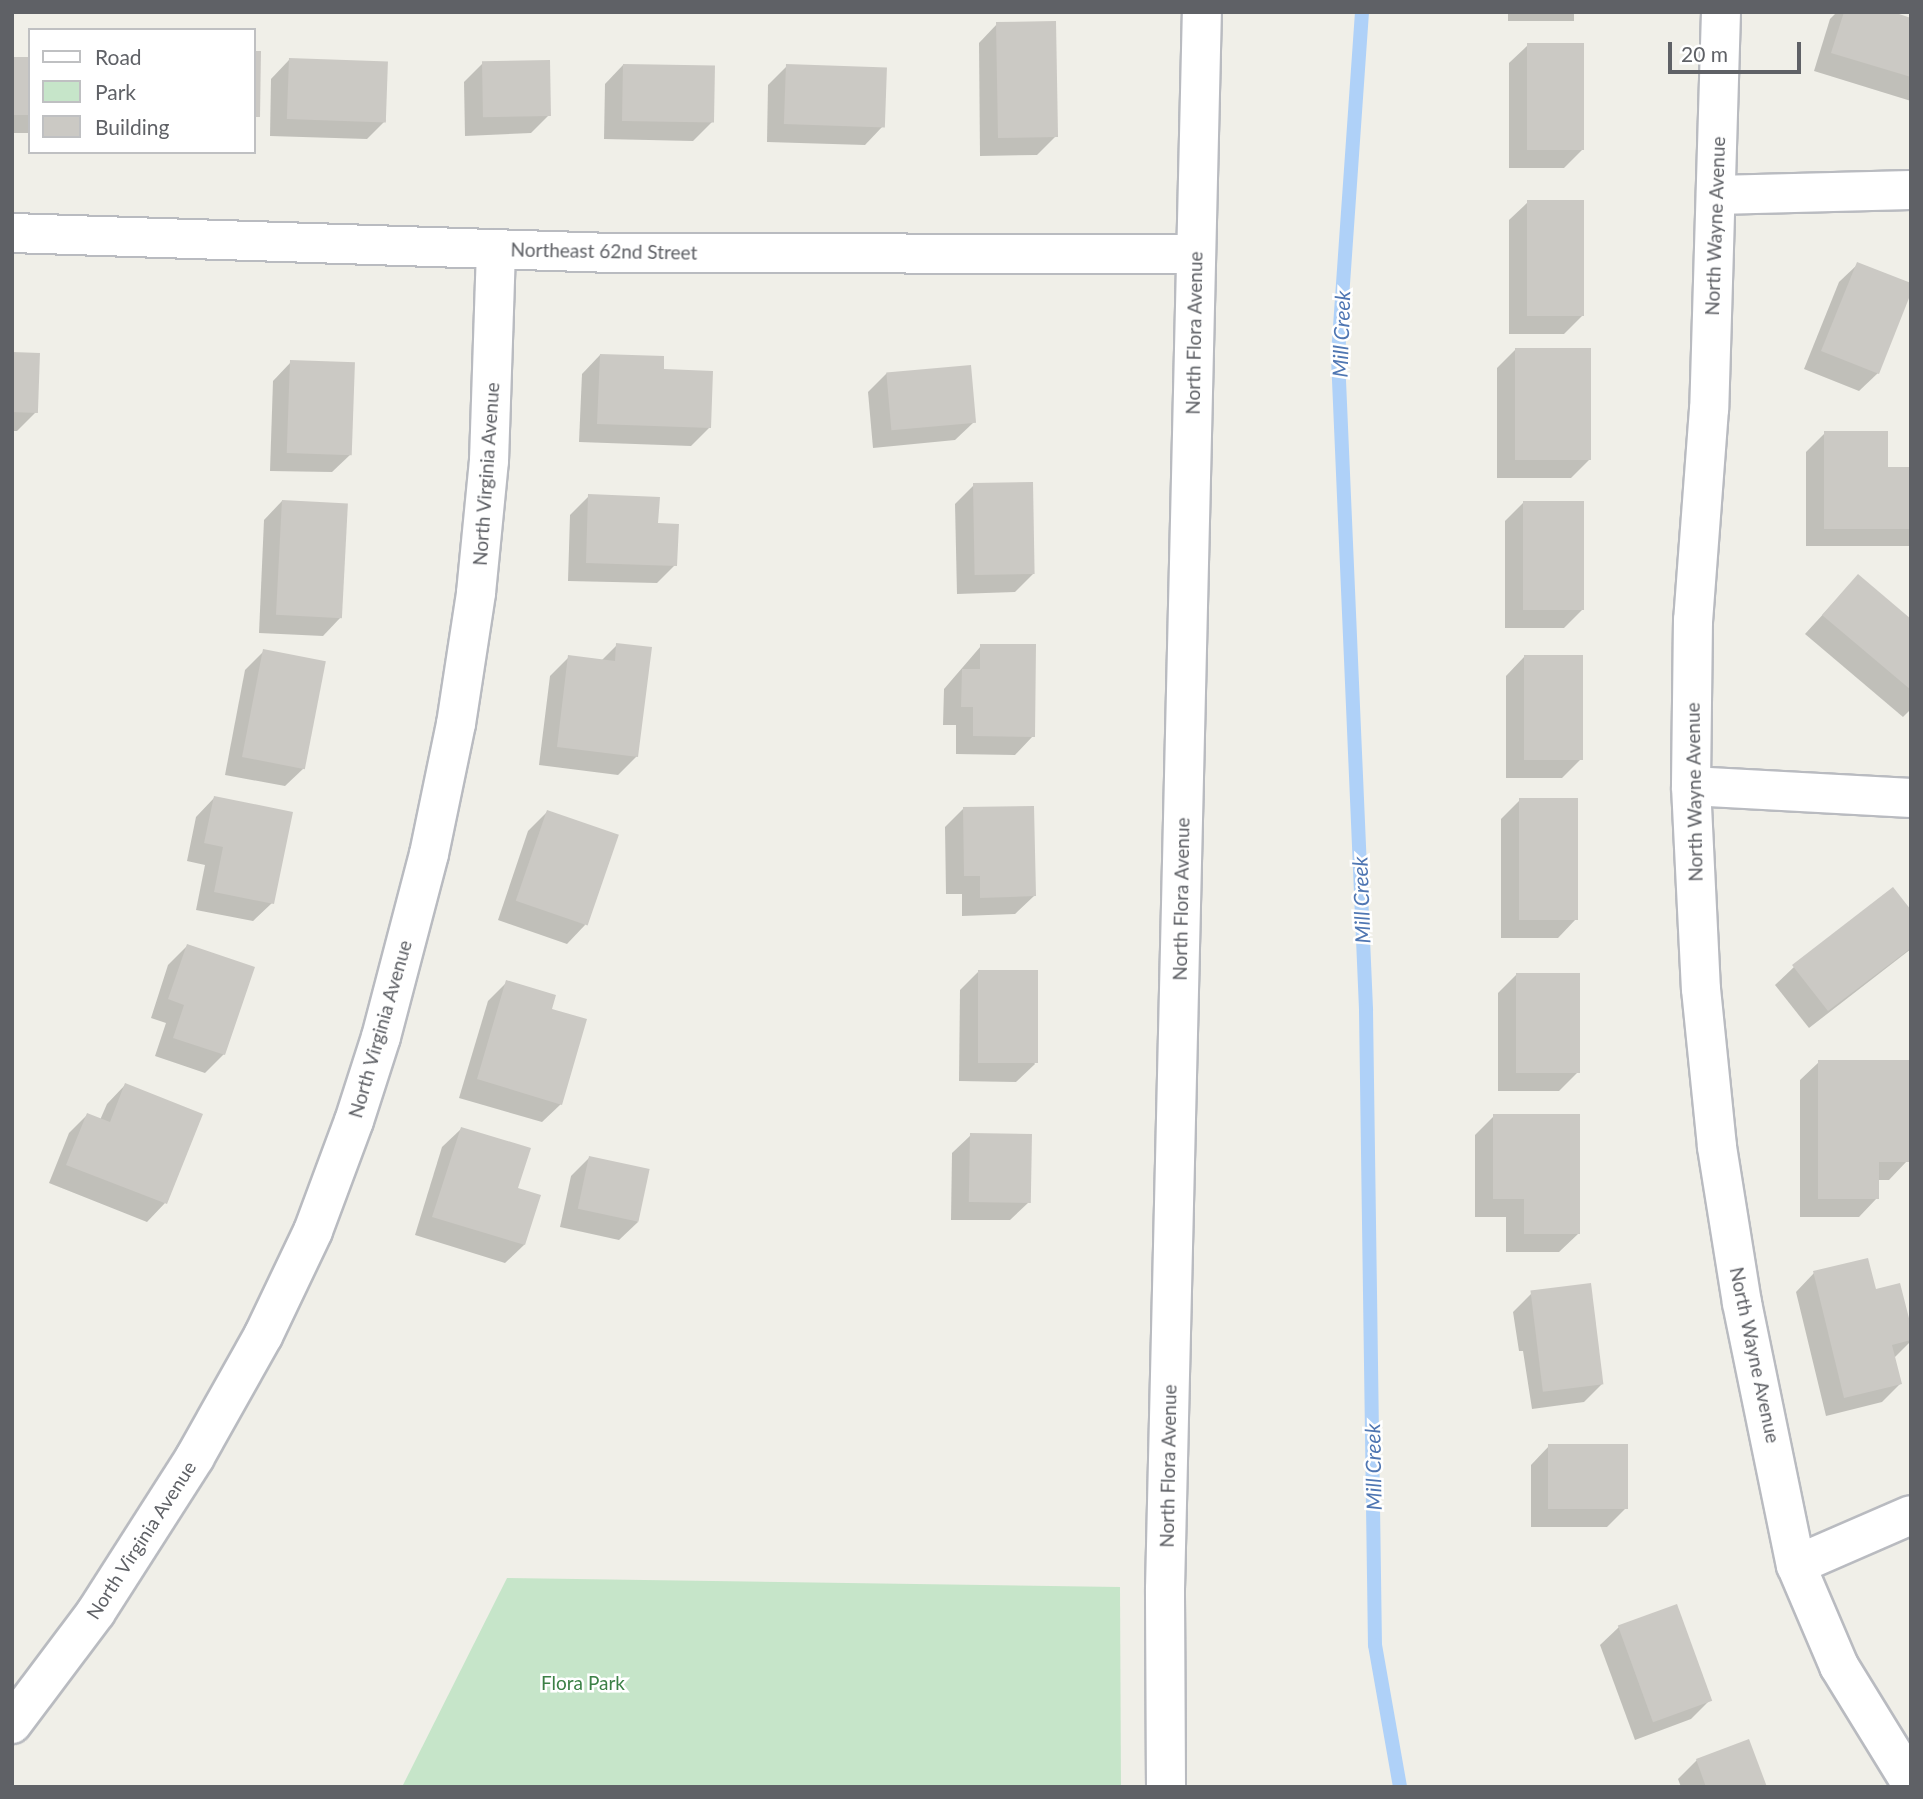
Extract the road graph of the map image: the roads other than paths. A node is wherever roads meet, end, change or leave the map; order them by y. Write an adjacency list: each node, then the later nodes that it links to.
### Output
1 (1202, 12): 7 (street, North Flora Avenue)
2 (1721, 12): 4 (street, North Wayne Avenue)
3 (1911, 190): 4 (street)
4 (1716, 195): 8 (street, North Wayne Avenue)
5 (12, 233): 6 (street, Northeast 62nd Street)
6 (496, 249): 7 (street, Northeast 62nd Street); 12 (street, North Virginia Avenue)
7 (1196, 254): 14 (street, North Flora Avenue)
8 (1691, 786): 9 (street); 11 (street, North Wayne Avenue)
9 (1911, 798)
10 (1911, 1515): 11 (street)
11 (1796, 1565): 13 (street, North Wayne Avenue)
12 (12, 1724)
13 (1911, 1783)
14 (1166, 1787)

